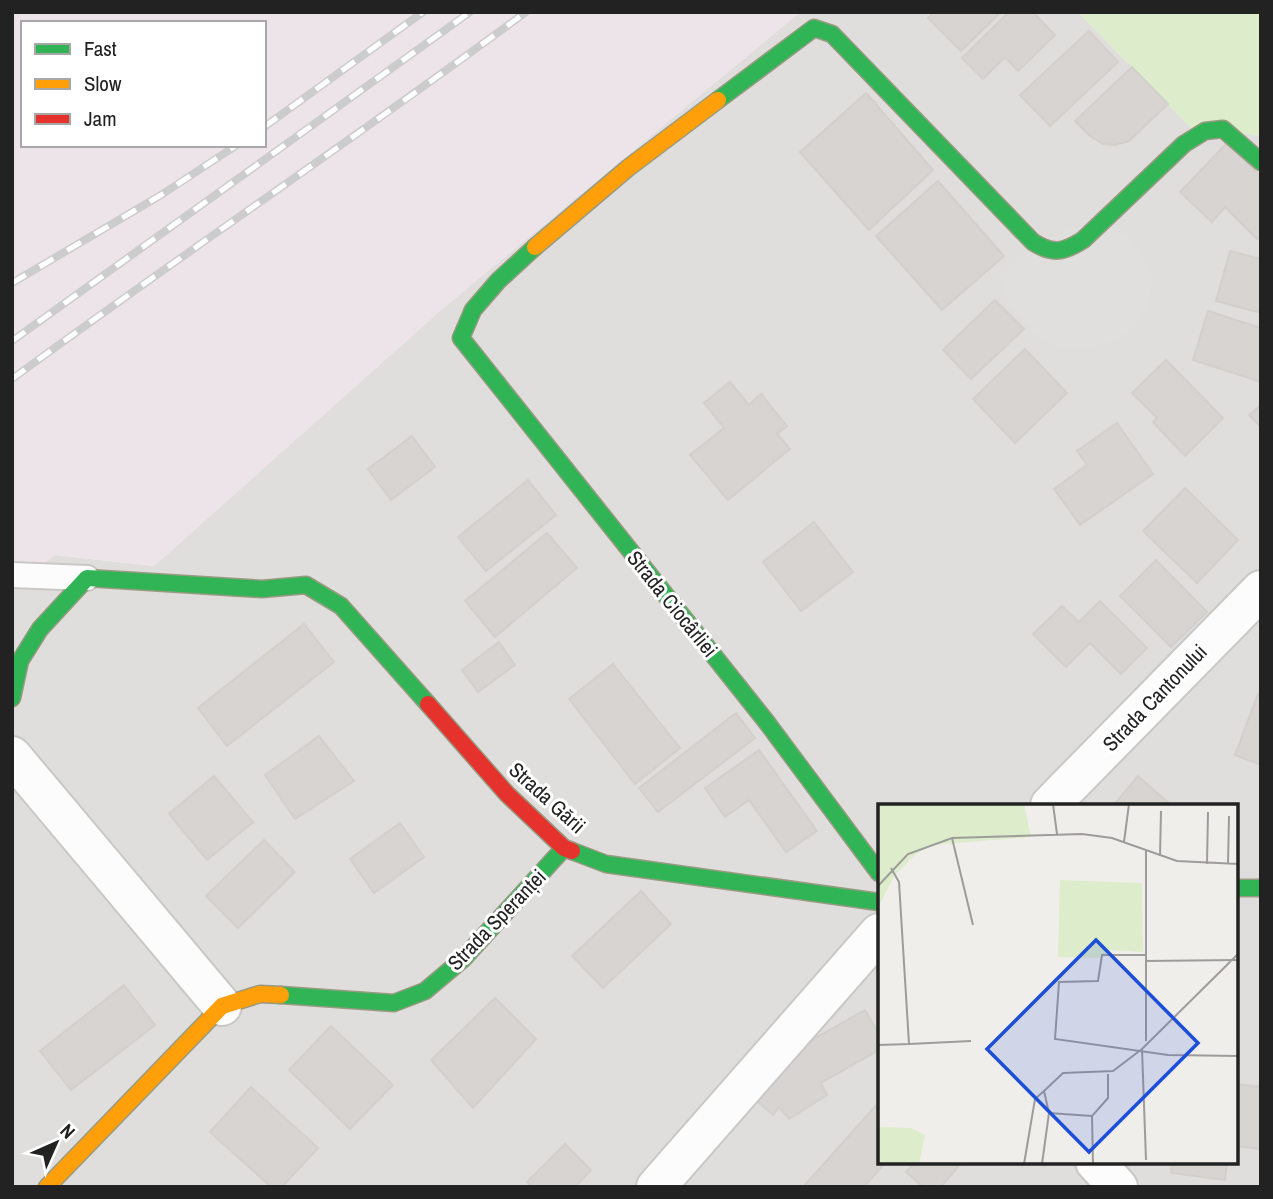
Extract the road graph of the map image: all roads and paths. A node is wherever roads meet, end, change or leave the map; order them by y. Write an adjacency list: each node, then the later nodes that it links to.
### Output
1 (1261, 162): 9 (street, Strada Ciocârliei)
2 (12, 575): 3 (lane)
3 (87, 578): 5 (street); 8 (street, Strada Gării)
4 (1261, 590): 7 (street, Strada Cantonului)
5 (12, 698)
6 (12, 756): 14 (street)
7 (1051, 804)
8 (564, 848): 12 (street, Strada Gării); 14 (street, Strada Speranței)
9 (878, 872)
10 (1238, 888): 11 (street)
11 (1261, 888)
12 (878, 902)
13 (878, 934): 17 (street)
14 (222, 1006): 16 (street, Strada Speranței)
15 (1097, 1164): 18 (street)
16 (47, 1187)
17 (656, 1187)
18 (1118, 1187)

